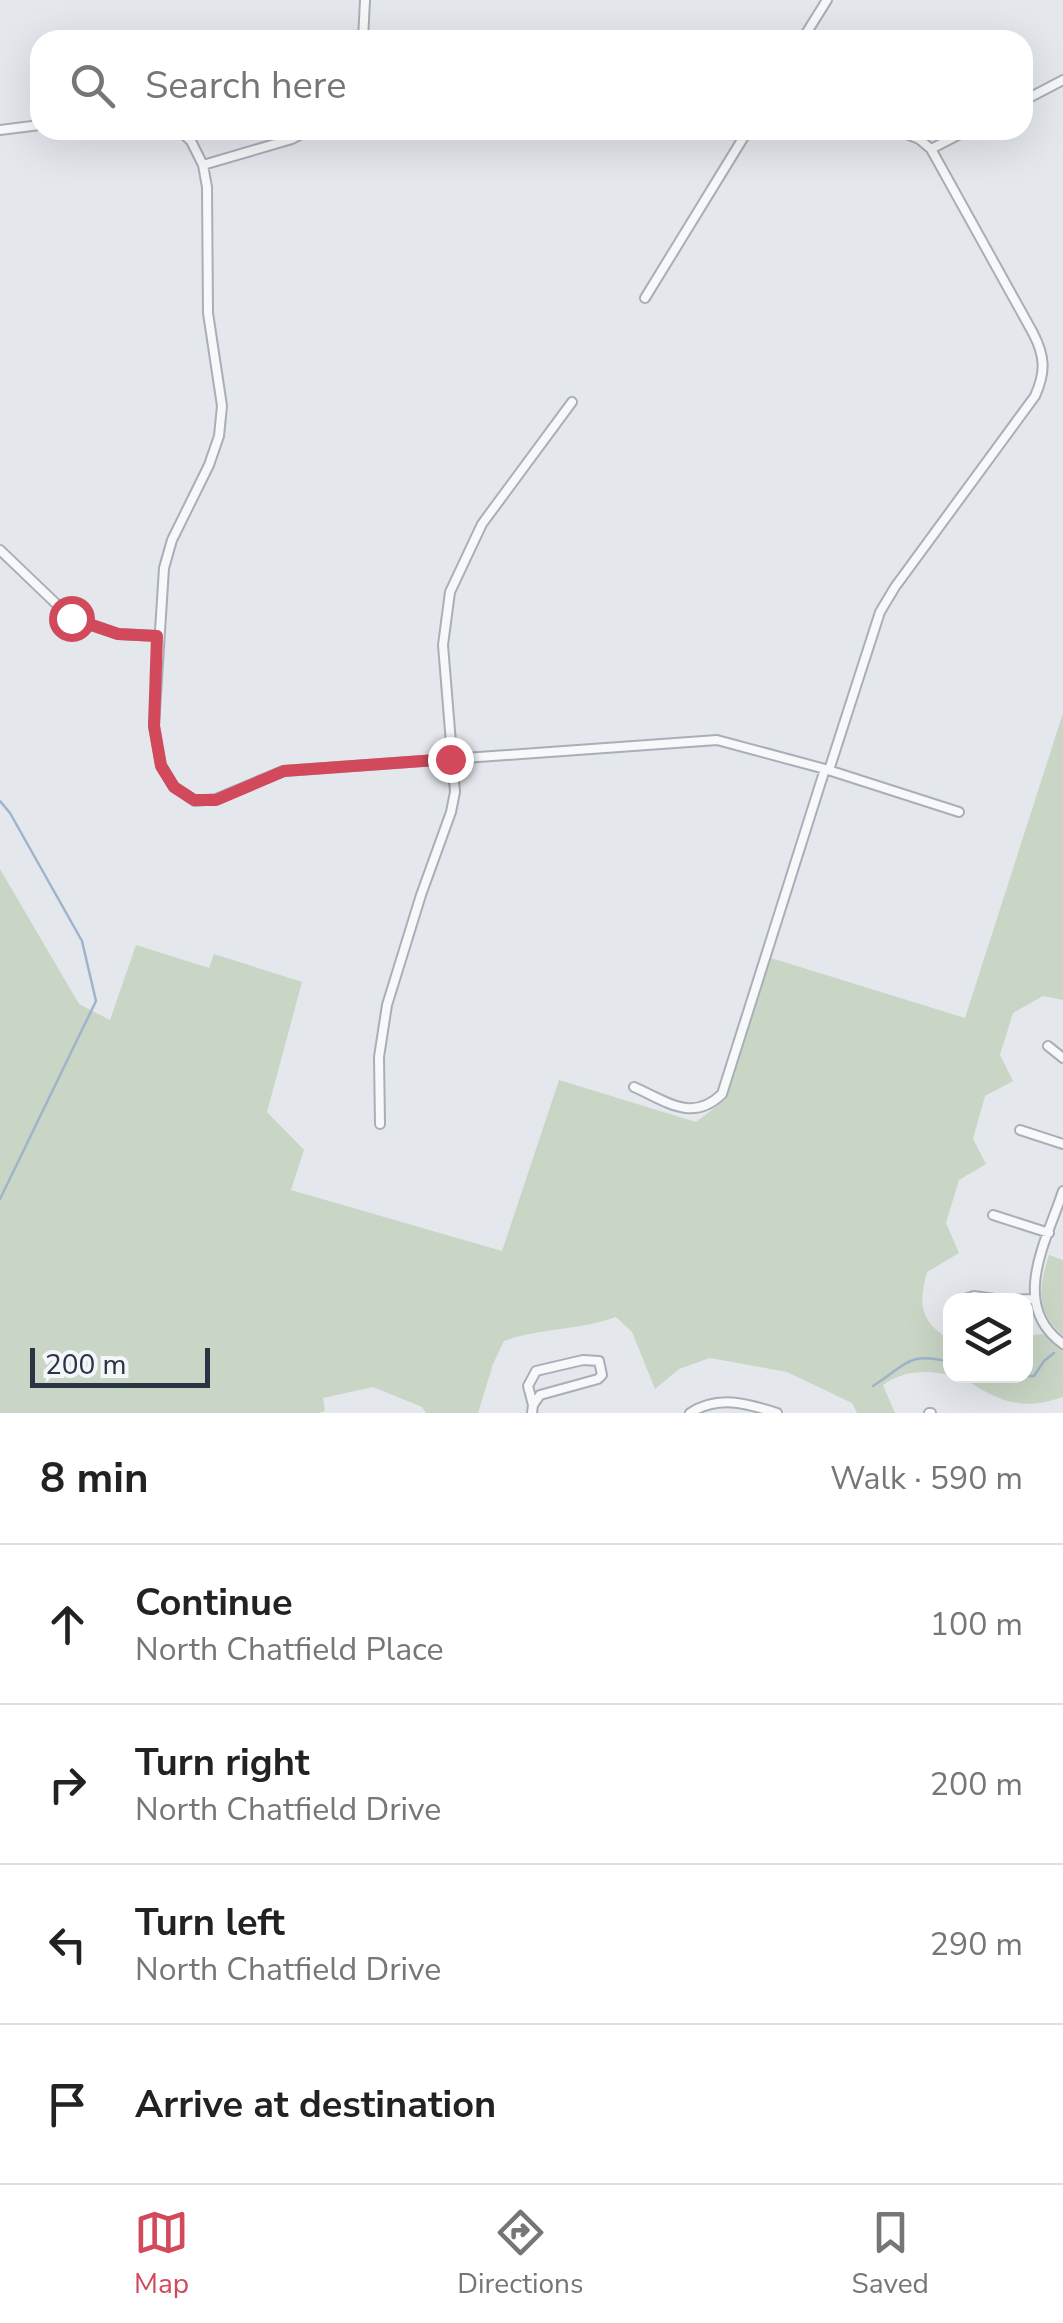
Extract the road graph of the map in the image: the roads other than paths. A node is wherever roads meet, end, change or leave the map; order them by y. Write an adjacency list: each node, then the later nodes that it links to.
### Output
1 (365, 0): 3 (street)
2 (826, 0): 4 (street)
3 (364, 30)
4 (808, 30)
5 (1063, 80): 6 (street)
6 (1033, 96)
7 (30, 126): 8 (street)
8 (0, 130)
9 (190, 140): 15 (street)
10 (285, 140): 15 (street)
11 (742, 140): 16 (street)
12 (920, 140): 14 (street)
13 (949, 140): 14 (street)
14 (931, 149): 21 (street)
15 (203, 165): 19 (street)
16 (645, 298)
17 (572, 402): 20 (street)
18 (0, 550): 19 (street)
19 (157, 636): 20 (street)
20 (450, 759): 21 (street); 26 (street)
21 (827, 769): 22 (street); 25 (street)
22 (959, 812)
23 (1048, 1046): 24 (street)
24 (1063, 1058)
25 (634, 1088)
26 (380, 1124)
27 (1020, 1130): 28 (street)
28 (1063, 1144)
29 (1063, 1191): 31 (street)
30 (993, 1215): 31 (street)
31 (1049, 1234): 32 (street)
32 (1034, 1298): 33 (street)
33 (1063, 1344)
34 (533, 1409): 34 (street)
35 (690, 1413): 36 (street)
36 (777, 1413)

